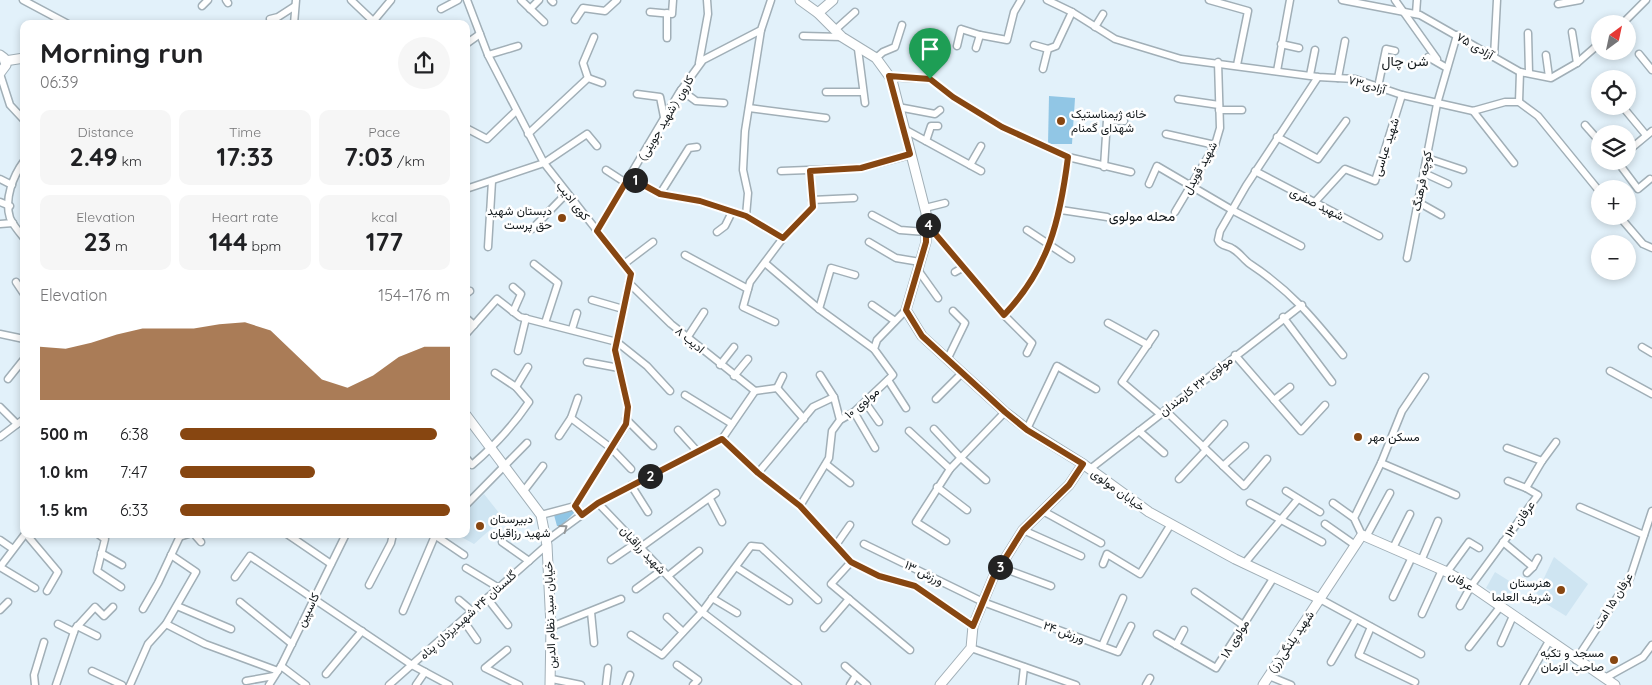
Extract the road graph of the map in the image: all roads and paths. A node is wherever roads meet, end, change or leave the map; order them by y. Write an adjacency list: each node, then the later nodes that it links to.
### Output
1 (23, 0): 39 (street)
2 (208, 0): 27 (street)
3 (351, 0): 41 (street)
4 (391, 0): 42 (street)
5 (458, 0): 28 (street)
6 (467, 0): 51 (street, کوی ادیب)
7 (521, 0): 29 (street)
8 (538, 0): 29 (street)
9 (617, 0): 43 (street)
10 (672, 0): 33 (street)
11 (707, 0): 82 (street)
12 (770, 0): 47 (street)
13 (800, 0): 34 (street)
14 (833, 0): 34 (street)
15 (1021, 0): 52 (street)
16 (1047, 0): 32 (street, آزادی۷۳)
17 (1209, 0): 83 (street)
18 (1290, 0): 61 (street)
19 (1342, 0): 36 (street, آزادی ۷۵)
20 (1395, 0): 79 (street)
21 (1417, 0): 36 (street)
22 (1497, 0): 76 (street)
23 (1580, 0): 26 (street)
24 (1646, 0): 37 (street)
25 (296, 3): 38 (street); 40 (street)
26 (1558, 4)
27 (202, 6)
28 (441, 9)
29 (530, 9): 44 (street)
30 (650, 12): 33 (street)
31 (855, 12): 48 (street)
32 (1072, 12): 46 (street, آزادی۷۳); 67 (street)
33 (667, 13): 57 (street)
34 (818, 13): 48 (street)
35 (1103, 14): 46 (street)
36 (1416, 14): 53 (street, آزادی ۷۵)
37 (1631, 15)
38 (270, 19)
39 (60, 20)
40 (294, 20)
41 (369, 20)
42 (374, 20)
43 (575, 20)
44 (544, 22)
45 (902, 25): 78 (street)
46 (1095, 27): 80 (street, آزادی۷۳)
47 (761, 30): 82 (street, کارون (شهید جوینی)); 111 (street)
48 (835, 30): 56 (street)
49 (1572, 32): 81 (street)
50 (1528, 33): 89 (street)
51 (480, 34): 58 (street); 72 (street, کوی ادیب)
52 (980, 35): 63 (street); 64 (street)
53 (1457, 35): 76 (street, آزادی ۷۵); 84 (street, کوچه فرهنگ)
54 (802, 36): 56 (street)
55 (594, 37): 95 (street)
56 (842, 37): 66 (street)
57 (667, 38)
58 (470, 41)
59 (1345, 41): 96 (street)
60 (1034, 44): 67 (street)
61 (1282, 44): 65 (street); 87 (street)
62 (518, 46): 72 (street)
63 (957, 46)
64 (976, 48)
65 (1299, 48)
66 (858, 49): 78 (street); 101 (street)
67 (1048, 49): 85 (street)
68 (1316, 50): 91 (street)
69 (1395, 51): 98 (street)
70 (1591, 51): 81 (street)
71 (1638, 54): 86 (street)
72 (488, 55): 115 (street, کوی ادیب)
73 (2, 56): 77 (street); 90 (street)
74 (1546, 56): 94 (street)
75 (1428, 57): 84 (street)
76 (1494, 57): 88 (street, آزادی ۷۵)
77 (20, 58)
78 (876, 58): 92 (street)
79 (1437, 59)
80 (1218, 62): 83 (street, آزادی۷۳); 110 (street, شهید قویدل)
81 (1577, 63): 94 (street)
82 (699, 65): 99 (street, کارون (شهید جوینی))
83 (1236, 65): 87 (street, آزادی۷۳)
84 (1448, 68): 108 (street, کوچه فرهنگ)
85 (1043, 69)
86 (1652, 70)
87 (1276, 71): 91 (street, آزادی۷۳)
88 (1520, 72): 89 (street, آزادی ۷۵); 106 (street)
89 (1529, 73): 94 (street, آزادی ۷۵)
90 (0, 74): 117 (street)
91 (1310, 75): 93 (street, آزادی۷۳)
92 (889, 76): 109 (street); 138 (street)
93 (1318, 76): 96 (street, آزادی۷۳); 130 (street)
94 (1549, 77)
95 (588, 78): 97 (street); 128 (street)
96 (1338, 78): 98 (street, آزادی۷۳)
97 (602, 83)
98 (1378, 87): 103 (street, آزادی۷۳)
99 (681, 90): 107 (street); 118 (street, کارون (شهید جوینی))
100 (826, 92): 101 (street)
101 (864, 92): 105 (street)
102 (637, 94): 118 (street)
103 (1402, 95): 108 (street, آزادی۷۳); 171 (street, شهید عباسی)
104 (1178, 99): 110 (street)
105 (864, 102)
106 (1519, 102): 114 (street, آزادی۷۳); 158 (street)
107 (724, 103)
108 (1437, 104): 114 (street, آزادی۷۳); 139 (street, کوچه فرهنگ)
109 (898, 107): 112 (street); 124 (street)
110 (1219, 107): 113 (street); 133 (street, شهید قویدل)
111 (749, 108): 119 (street); 180 (street)
112 (940, 110)
113 (1242, 110)
114 (1473, 110): 141 (street)
115 (516, 111): 125 (street); 128 (street, کوی ادیب)
116 (1631, 115): 127 (street)
117 (20, 116)
118 (664, 118): 157 (street, کارون (شهید جوینی))
119 (826, 118)
120 (1124, 121): 144 (street)
121 (1346, 121): 130 (street)
122 (1585, 125): 126 (street)
123 (938, 126): 131 (street)
124 (903, 129): 131 (street); 137 (street)
125 (470, 130)
126 (1591, 132)
127 (1649, 133): 132 (street)
128 (528, 134): 140 (street, کوی ادیب)
129 (1166, 134): 133 (street)
130 (1277, 137): 151 (street)
131 (926, 141): 142 (street)
132 (1636, 144)
133 (1215, 145): 163 (street, شهید قویدل)
134 (597, 146): 140 (street)
135 (981, 146): 142 (street)
136 (697, 148): 165 (street)
137 (910, 154): 149 (street); 173 (street)
138 (1068, 157): 144 (street); 174 (street)
139 (1427, 158): 146 (street); 153 (street, کوچه فرهنگ)
140 (544, 163): 156 (street); 164 (street, کوی ادیب)
141 (1514, 163)
142 (970, 165): 150 (street)
143 (20, 167): 161 (street)
144 (1104, 167): 152 (street)
145 (606, 170): 157 (street)
146 (1462, 170)
147 (1624, 170): 155 (street)
148 (781, 171): 149 (street)
149 (810, 171): 167 (street)
150 (982, 171)
151 (1255, 171): 171 (street, شهید صفری); 175 (street)
152 (1131, 172)
153 (1424, 173): 160 (street); 169 (street, کوچه فرهنگ)
154 (0, 179): 161 (street)
155 (1650, 179)
156 (492, 180): 162 (street); 197 (street)
157 (628, 180): 165 (street); 188 (street, کارون (شهید جوینی))
158 (1591, 181)
159 (1149, 184): 163 (street)
160 (1448, 184)
161 (12, 185): 172 (street)
162 (470, 186)
163 (1190, 186): 175 (street); 177 (street, شهید قویدل)
164 (567, 193): 186 (street); 188 (street, کوی ادیب)
165 (660, 194): 176 (street)
166 (854, 198): 167 (street)
167 (812, 200): 192 (street)
168 (0, 202): 172 (street)
169 (1418, 202): 178 (street); 200 (street, کوچه فرهنگ)
170 (945, 203): 173 (street)
171 (1314, 203): 191 (street, شهید صفری)
172 (10, 206): 182 (street)
173 (925, 208): 185 (street)
174 (1060, 210): 181 (street); 195 (street)
175 (1232, 210): 196 (street); 216 (street)
176 (732, 212): 180 (street); 189 (street)
177 (1175, 212)
178 (1440, 214)
179 (872, 215): 185 (street)
180 (746, 216): 192 (street)
181 (1107, 218)
182 (13, 223): 183 (street); 190 (street)
183 (0, 224)
184 (1627, 225): 198 (street)
185 (926, 227): 205 (street); 206 (street)
186 (532, 229)
187 (1027, 230): 195 (street)
188 (597, 231): 204 (street, کوی ادیب)
189 (716, 232)
190 (20, 233)
191 (1379, 236)
192 (783, 238): 202 (street)
193 (653, 242): 204 (street)
194 (868, 242): 205 (street)
195 (1050, 245): 201 (street); 225 (street)
196 (1301, 246)
197 (488, 247)
198 (1652, 248)
199 (685, 256): 213 (street)
200 (1408, 258)
201 (1071, 259)
202 (765, 263): 213 (street); 218 (street)
203 (534, 264): 231 (street)
204 (624, 264): 210 (street, کوی ادیب)
205 (919, 266): 214 (street); 220 (street)
206 (964, 267): 207 (street); 225 (street)
207 (955, 272)
208 (855, 274): 218 (street)
209 (16, 282): 212 (street)
210 (629, 283): 219 (street, کوی ادیب); 239 (street, ادیب ۸)
211 (513, 287): 222 (street)
212 (20, 288)
213 (748, 289): 230 (street)
214 (938, 298)
215 (592, 300): 219 (street)
216 (1302, 304): 227 (street, مولوی ۲۳ کارمندان); 249 (street)
217 (872, 305): 228 (street)
218 (819, 309): 244 (street)
219 (623, 310): 240 (street, کوی ادیب)
220 (906, 310): 228 (street); 251 (street, خیابان مولوی)
221 (953, 311): 251 (street)
222 (513, 312): 226 (street); 233 (street)
223 (704, 312): 239 (street)
224 (577, 313): 234 (street)
225 (1004, 315): 246 (street)
226 (526, 318): 231 (street); 245 (street)
227 (1283, 318): 248 (street, مولوی ۲۳ کارمندان); 266 (street)
228 (895, 321): 244 (street)
229 (470, 322): 233 (street)
230 (775, 322)
231 (545, 323): 234 (street)
232 (1108, 323): 241 (street)
233 (474, 325): 235 (street)
234 (572, 329): 240 (street)
235 (470, 330)
236 (0, 334): 238 (street)
237 (1155, 334): 241 (street)
238 (20, 337)
239 (687, 338): 254 (street, ادیب ۸)
240 (616, 342): 256 (street, کوی ادیب); 271 (street)
241 (1148, 345): 285 (street)
242 (734, 347): 254 (street)
243 (1642, 347): 247 (street)
244 (874, 349): 265 (street, مولوی ۱۰)
245 (518, 351)
246 (1027, 353)
247 (1652, 353)
248 (1235, 355): 278 (street); 285 (street, مولوی ۲۳ کارمندان)
249 (1343, 355)
250 (748, 359): 261 (street)
251 (947, 360): 259 (street, خیابان مولوی)
252 (587, 362): 256 (street)
253 (20, 365): 264 (street)
254 (720, 365): 261 (street, ادیب ۸)
255 (528, 367): 267 (street)
256 (619, 368): 287 (street, کوی ادیب)
257 (1610, 371): 273 (street)
258 (495, 372): 267 (street)
259 (962, 373): 277 (street); 284 (street, خیابان مولوی)
260 (820, 375): 275 (street)
261 (734, 376): 272 (street, ادیب ۸)
262 (783, 376): 269 (street)
263 (1425, 377): 319 (street)
264 (8, 379)
265 (888, 380): 279 (street, مولوی ۱۰); 282 (street)
266 (1332, 382)
267 (516, 387): 308 (street)
268 (1290, 387): 278 (street)
269 (777, 388): 272 (street); 288 (street)
270 (1096, 389): 298 (street)
271 (670, 391)
272 (755, 391): 294 (street)
273 (1652, 394)
274 (684, 395): 294 (street)
275 (834, 396): 288 (street); 290 (street)
276 (578, 398): 286 (street)
277 (936, 399)
278 (1274, 400): 280 (street)
279 (865, 402): 283 (street, مولوی ۱۰); 292 (street)
280 (1325, 405)
281 (0, 408): 293 (street)
282 (906, 408)
283 (854, 412): 290 (street, مولوی ۱۰); 310 (street)
284 (1005, 412): 298 (street, خیابان مولوی); 315 (street)
285 (1163, 412): 300 (street, مولوی ۲۳ کارمندان); 311 (street)
286 (571, 418): 301 (street); 309 (street)
287 (626, 419): 306 (street); 309 (street, کوی ادیب)
288 (804, 419): 327 (street)
289 (470, 420): 308 (street)
290 (840, 420): 320 (street, مولوی ۱۰)
291 (20, 422): 293 (street)
292 (879, 422)
293 (17, 424): 302 (street)
294 (732, 424): 303 (street)
295 (1224, 424): 311 (street)
296 (934, 429): 315 (street)
297 (678, 430): 313 (street)
298 (1027, 430): 324 (street, خیابان مولوی)
299 (909, 431): 326 (street)
300 (1139, 431): 314 (street); 324 (street, مولوی ۲۳ کارمندان)
301 (559, 436)
302 (0, 437)
303 (722, 439): 313 (street); 327 (street)
304 (1556, 442): 317 (street, عرفان ۱۳)
305 (527, 443): 321 (street)
306 (653, 446)
307 (1245, 446): 323 (street)
308 (491, 448): 318 (street); 321 (street)
309 (612, 448): 325 (street); 346 (street, کوی ادیب)
310 (875, 448)
311 (1205, 448): 323 (street); 328 (street)
312 (1507, 448): 317 (street)
313 (697, 452): 332 (street)
314 (1164, 453)
315 (961, 458): 326 (street); 329 (street)
316 (1267, 459): 323 (street)
317 (1542, 461): 334 (street, عرفان ۱۳)
318 (470, 463)
319 (1381, 463): 339 (street); 357 (street)
320 (826, 464): 331 (street); 347 (street, مولوی ۱۰)
321 (504, 466): 336 (street); 342 (street)
322 (543, 466): 336 (street)
323 (1223, 466)
324 (1086, 467): 350 (street); 361 (street, خیابان مولوی)
325 (631, 469)
326 (950, 469): 333 (street)
327 (758, 473): 347 (street)
328 (1179, 479)
329 (986, 480)
330 (1508, 482): 334 (street)
331 (850, 483)
332 (631, 485): 343 (street); 352 (street)
333 (937, 487): 349 (street); 378 (street)
334 (1526, 488): 382 (street, عرفان ۱۳)
335 (1286, 491): 341 (street)
336 (522, 492): 355 (street)
337 (716, 493): 340 (street)
338 (1390, 493): 366 (street)
339 (1456, 496)
340 (710, 499): 360 (street); 386 (street)
341 (1298, 499): 353 (street); 358 (street)
342 (470, 501)
343 (598, 503): 356 (street); 386 (street, شهید رزاقیان)
344 (1250, 503): 358 (street)
345 (1333, 503): 357 (street)
346 (575, 506): 355 (street); 356 (street)
347 (800, 506): 387 (street)
348 (1580, 507): 365 (street)
349 (967, 510)
350 (1043, 511): 364 (street); 384 (street)
351 (1652, 511): 365 (street, عرفان ۱۵ امت)
352 (648, 512)
353 (1320, 512)
354 (1410, 514): 389 (street)
355 (541, 515): 383 (street, خیابان سید نظام الدین)
356 (582, 515): 383 (street, گلستان ۲۴ شهیدیزدان پناه, one-way to 356)
357 (1354, 518): 366 (street)
358 (1281, 519): 381 (street); 405 (street)
359 (1438, 520): 401 (street)
360 (722, 522)
361 (1171, 524): 404 (street); 405 (street, خیابان مولوی)
362 (1325, 524): 388 (street)
363 (850, 525): 387 (street)
364 (1023, 530): 396 (street); 409 (street)
365 (1644, 535): 488 (street, عرفان ۱۵ امت)
366 (1364, 536): 388 (street); 389 (street, عرفان)
367 (23, 538): 391 (street)
368 (29, 538): 425 (street)
369 (106, 538): 393 (street)
370 (179, 538): 394 (street)
371 (198, 538): 379 (street)
372 (293, 538): 403 (street)
373 (344, 538): 403 (street, کاسپین)
374 (392, 538): 418 (street)
375 (436, 538): 447 (street)
376 (441, 538): 395 (street)
377 (0, 540): 391 (street)
378 (946, 541)
379 (201, 542)
380 (502, 542): 400 (street)
381 (1322, 542)
382 (1503, 542): 410 (street); 420 (street, عرفان ۱۳)
383 (547, 543): 400 (street, گلستان ۲۴ شهیدیزدان پناه); 463 (street, خیابان سید نظام الدین)
384 (1101, 543)
385 (864, 544): 440 (street, ورزش ۱۳)
386 (638, 545): 399 (street); 412 (street, شهید رزاقیان)
387 (836, 545): 402 (street)
388 (1355, 545): 434 (street)
389 (1392, 548): 397 (street, عرفان)
390 (1479, 548): 413 (street)
391 (13, 550): 407 (street)
392 (699, 551): 415 (street)
393 (101, 553): 406 (street); 422 (street)
394 (171, 555): 442 (street); 445 (street)
395 (464, 555)
396 (1081, 556)
397 (1412, 557): 401 (street, عرفان); 427 (street)
398 (1538, 558): 410 (street)
399 (611, 560)
400 (529, 561): 423 (street, گلستان ۲۴ شهیدیزدان پناه)
401 (1421, 561): 413 (street, عرفان)
402 (851, 562): 433 (street); 461 (street)
403 (331, 564): 431 (street, کاسپین)
404 (1103, 564)
405 (1244, 564): 417 (street, خیابان مولوی)
406 (122, 565)
407 (0, 567): 421 (street)
408 (736, 567): 429 (street); 436 (street); 437 (street)
409 (1000, 567): 419 (street); 440 (street)
410 (1533, 567): 414 (street)
411 (466, 568): 423 (street)
412 (662, 570): 415 (street, شهید رزاقیان); 424 (street)
413 (1444, 571): 420 (street, عرفان); 452 (street)
414 (1527, 573)
415 (668, 576): 450 (street, شهید رزاقیان)
416 (234, 577): 431 (street)
417 (1274, 578): 434 (street, خیابان مولوی); 460 (street, مولوی ۱۸)
418 (369, 585)
419 (1050, 586)
420 (1471, 586): 443 (street, عرفان ۱۳); 444 (street, عرفان)
421 (35, 588)
422 (121, 588)
423 (499, 588): 428 (street, گلستان ۲۴ شهیدیزدان پناه)
424 (636, 589)
425 (47, 591)
426 (1195, 592): 460 (street)
427 (1394, 597)
428 (487, 598): 448 (street, گلستان ۲۴ شهیدیزدان پناه); 459 (street)
429 (712, 598): 450 (street); 451 (street)
430 (1123, 598): 482 (street)
431 (314, 599): 469 (street); 479 (street, کاسپین)
432 (622, 599): 449 (street)
433 (849, 599): 465 (street); 486 (street)
434 (1320, 599): 455 (street); 501 (street, شهید پلنگی(رز))
435 (458, 600): 448 (street)
436 (818, 600)
437 (789, 601)
438 (8, 602): 446 (street)
439 (240, 602): 479 (street)
440 (983, 602): 461 (street); 482 (street, ورزش ۲۴)
441 (113, 606): 466 (street)
442 (176, 606): 458 (street); 467 (street)
443 (1460, 606)
444 (1500, 607): 453 (street, عرفان); 483 (street)
445 (142, 609)
446 (0, 610)
447 (403, 611)
448 (472, 611): 456 (street, گلستان ۲۴ شهیدیزدان پناه)
449 (591, 612): 463 (street); 477 (street)
450 (702, 612): 470 (street); 521 (street, شهید رزاقیان)
451 (737, 613)
452 (1422, 614)
453 (1513, 616): 475 (street, عرفان); 478 (street)
454 (666, 617): 470 (street)
455 (1356, 619): 464 (street); 489 (street)
456 (463, 620): 474 (street); 490 (street, گلستان ۲۴ شهیدیزدان پناه)
457 (58, 624): 466 (street)
458 (166, 624): 496 (street); 510 (street)
459 (508, 625)
460 (1243, 625): 480 (street, مولوی ۱۸)
461 (973, 626): 484 (street)
462 (1131, 626): 482 (street, ورزش ۲۴)
463 (551, 627): 505 (street, خیابان سید نظام الدین)
464 (1371, 627): 487 (street); 506 (street)
465 (824, 628)
466 (75, 629): 473 (street); 508 (street)
467 (231, 629)
468 (1184, 630): 480 (street)
469 (362, 632): 490 (street); 498 (street)
470 (683, 632): 471 (street)
471 (631, 634)
472 (1157, 634): 480 (street, مولوی ۱۸)
473 (96, 636)
474 (477, 640)
475 (1549, 641): 488 (street, عرفان); 530 (street)
476 (44, 642): 507 (street)
477 (594, 643)
478 (1501, 643)
479 (292, 644): 496 (street, کاسپین)
480 (1176, 645)
481 (1652, 645): 503 (street)
482 (1102, 646)
483 (1469, 647)
484 (971, 648): 493 (street); 524 (street)
485 (507, 650): 516 (street)
486 (910, 650)
487 (1421, 654)
488 (1576, 660): 503 (street, عرفان)
489 (1331, 662)
490 (412, 665): 497 (street); 513 (street, گلستان ۲۴ شهیدیزدان پناه)
491 (677, 665): 520 (street)
492 (845, 666): 500 (street)
493 (1024, 667): 525 (street); 526 (street)
494 (608, 668): 518 (street)
495 (92, 671): 509 (street)
496 (278, 671): 504 (street); 511 (street, کاسپین); 512 (street)
497 (425, 672): 514 (street); 515 (street)
498 (326, 674)
499 (630, 675): 519 (street)
500 (855, 676): 522 (street); 523 (street)
501 (1269, 676): 528 (street, شهید پلنگی(رز)); 529 (street)
502 (1150, 678): 527 (street)
503 (1605, 678): 531 (street, عرفان)
504 (246, 681)
505 (551, 682): 517 (street)
506 (1415, 682)
507 (35, 685)
508 (56, 685)
509 (122, 685)
510 (130, 685)
511 (269, 685)
512 (306, 685)
513 (389, 685)
514 (416, 685)
515 (449, 685)
516 (519, 685)
517 (581, 685)
518 (606, 685)
519 (626, 685)
520 (693, 685)
521 (798, 685)
522 (850, 685)
523 (867, 685)
524 (940, 685)
525 (1022, 685)
526 (1076, 685)
527 (1146, 685)
528 (1263, 685)
529 (1291, 685)
530 (1524, 685)
531 (1614, 685)

